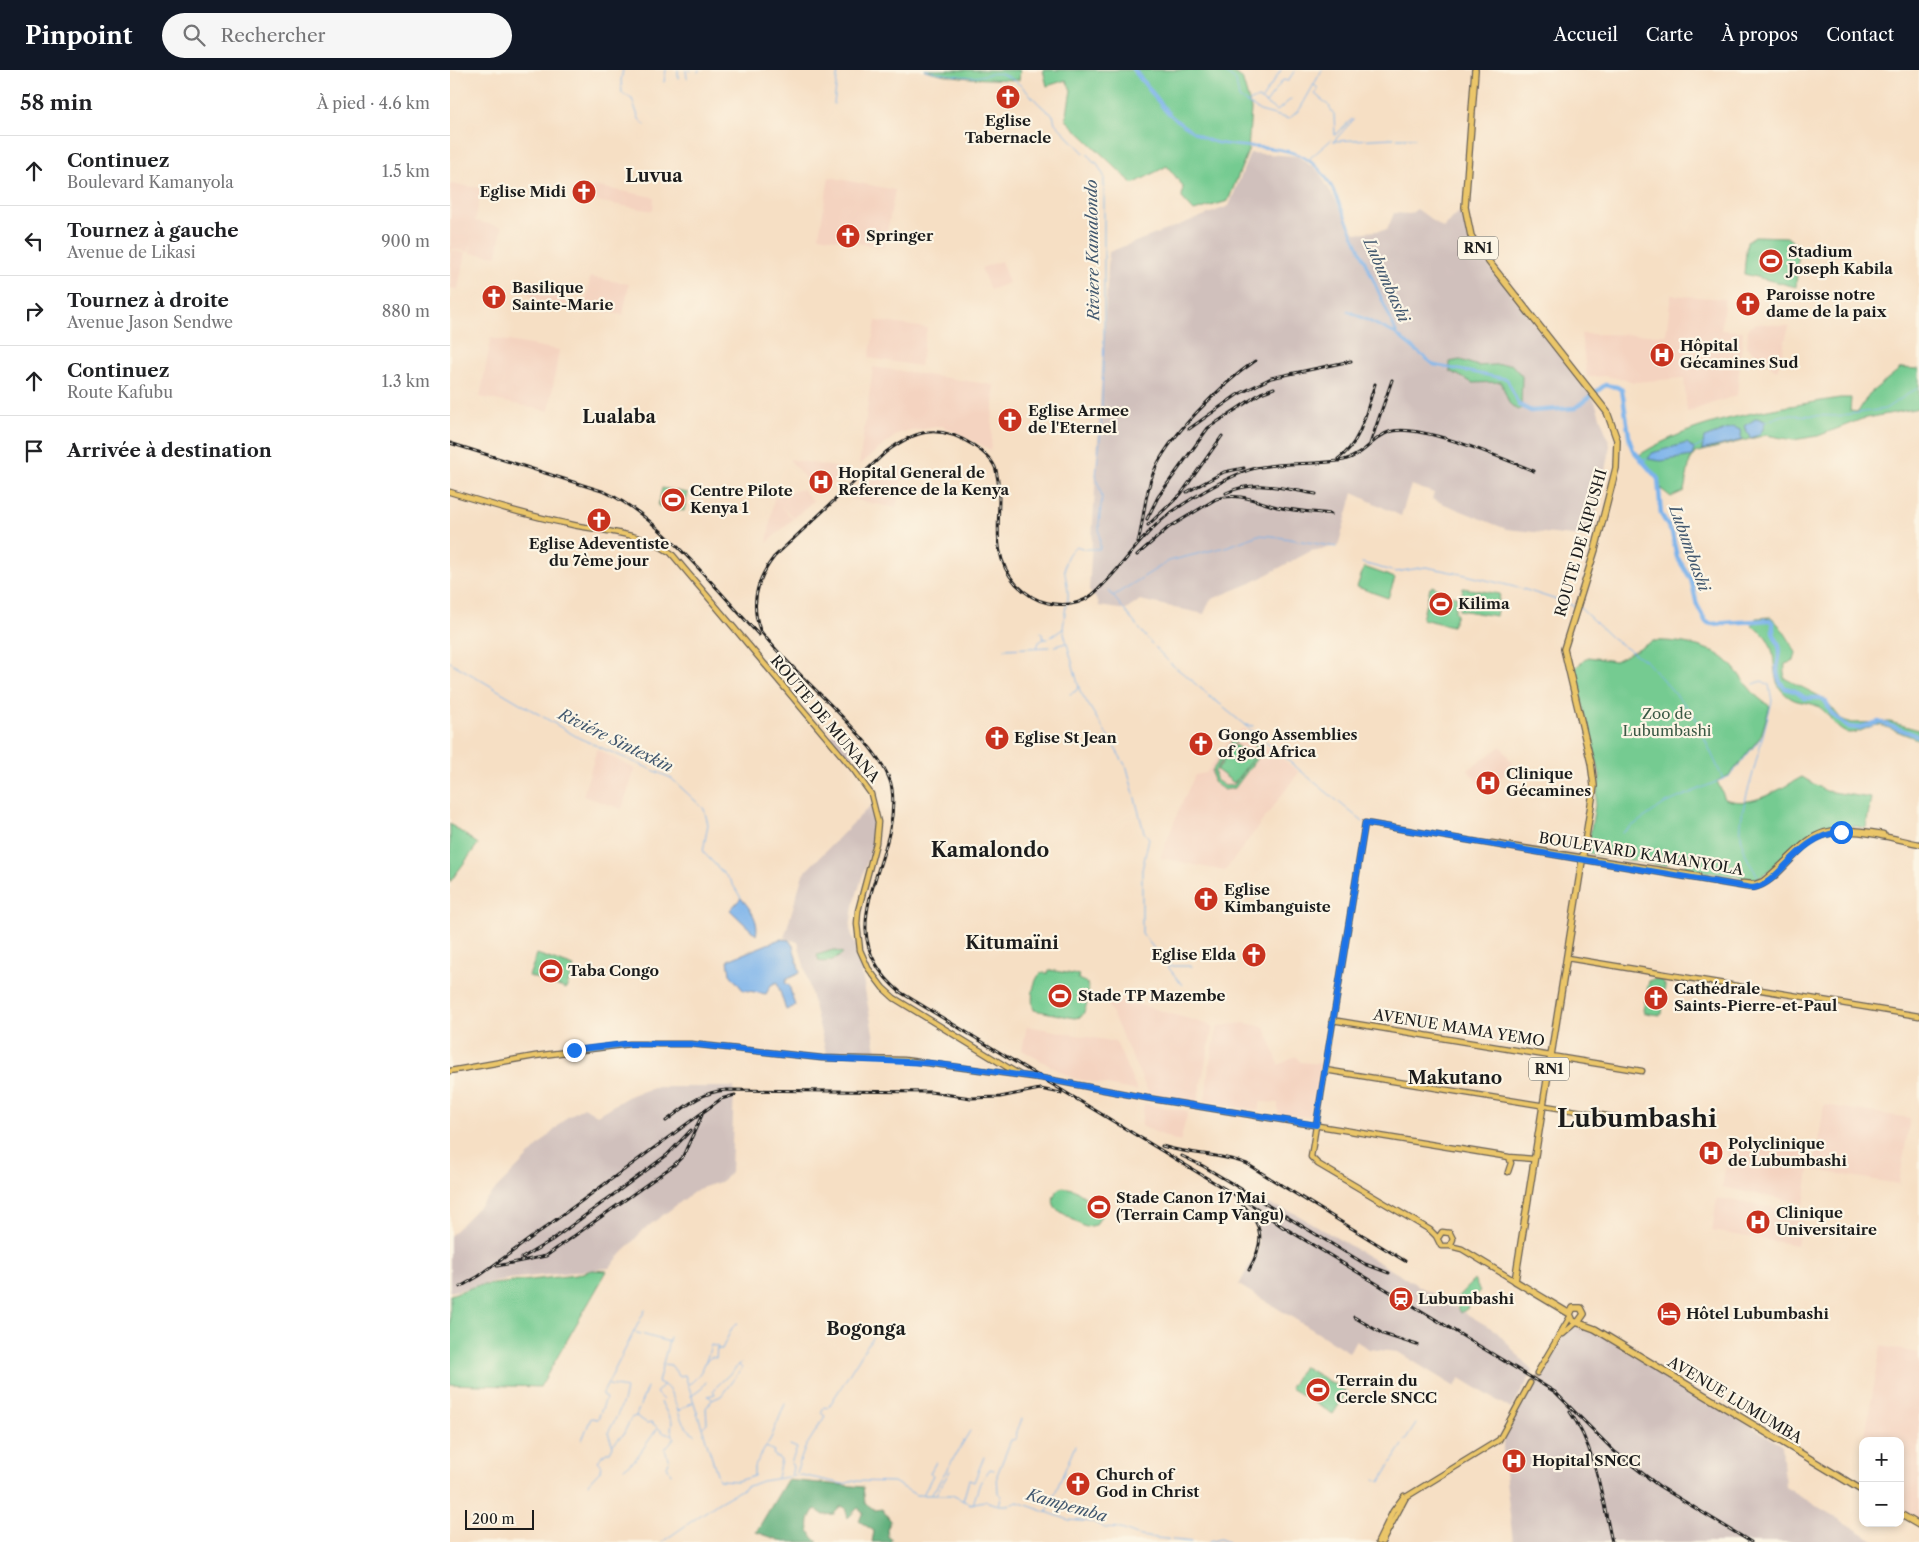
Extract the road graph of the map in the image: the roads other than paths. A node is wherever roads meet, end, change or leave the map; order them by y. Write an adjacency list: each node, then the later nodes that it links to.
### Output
1 (1475, 70): 4 (highway, ROUTE DE KIPUSHI / RN1)
2 (450, 492): 12 (main road, ROUTE DE MUNANA)
3 (1919, 842): 4 (main road, BOULEVARD KAMANYOLA)
4 (1583, 859): 5 (highway, RN1); 7 (main road, BOULEVARD KAMANYOLA)
5 (1567, 958): 6 (main road); 8 (highway, RN1)
6 (1919, 1016)
7 (1332, 1020): 8 (main road, AVENUE MAMA YEMO); 9 (main road)
8 (1551, 1056): 11 (main road, AVENUE MAMA YEMO); 13 (highway, RN1)
9 (1326, 1070): 13 (main road); 15 (main road)
10 (450, 1071): 12 (main road)
11 (1642, 1071)
12 (1021, 1076): 15 (main road)
13 (1544, 1106): 14 (main road); 17 (highway, RN1)
14 (1632, 1120)
15 (1316, 1125): 16 (main road); 19 (main road)
16 (1509, 1157): 17 (main road); 18 (main road)
17 (1534, 1159): 25 (highway, RN1)
18 (1508, 1172)
19 (1430, 1230): 20 (main road); 21 (main road)
20 (1442, 1232): 21 (main road); 22 (main road)
21 (1438, 1238): 23 (main road)
22 (1453, 1240): 23 (main road); 24 (main road)
23 (1450, 1246): 24 (main road, AVENUE LUMUMBA)
24 (1462, 1249): 25 (main road, AVENUE LUMUMBA)
25 (1515, 1281): 26 (highway, AVENUE LUMUMBA)
26 (1558, 1306): 27 (highway, AVENUE LUMUMBA); 29 (highway, AVENUE LUMUMBA)
27 (1576, 1307): 28 (highway, AVENUE LUMUMBA); 29 (highway)
28 (1584, 1314): 30 (highway); 31 (highway, AVENUE LUMUMBA)
29 (1570, 1316): 30 (highway, AVENUE LUMUMBA); 32 (main road)
30 (1578, 1321): 31 (highway, AVENUE LUMUMBA); 32 (main road)
31 (1595, 1329): 36 (highway, AVENUE LUMUMBA)
32 (1560, 1336): 33 (main road)
33 (1537, 1373)
34 (1530, 1383): 35 (main road)
35 (1506, 1426): 39 (main road); 40 (main road)
36 (1859, 1490)
37 (1904, 1516): 38 (highway)
38 (1919, 1525)
39 (1378, 1542)
40 (1382, 1542)

